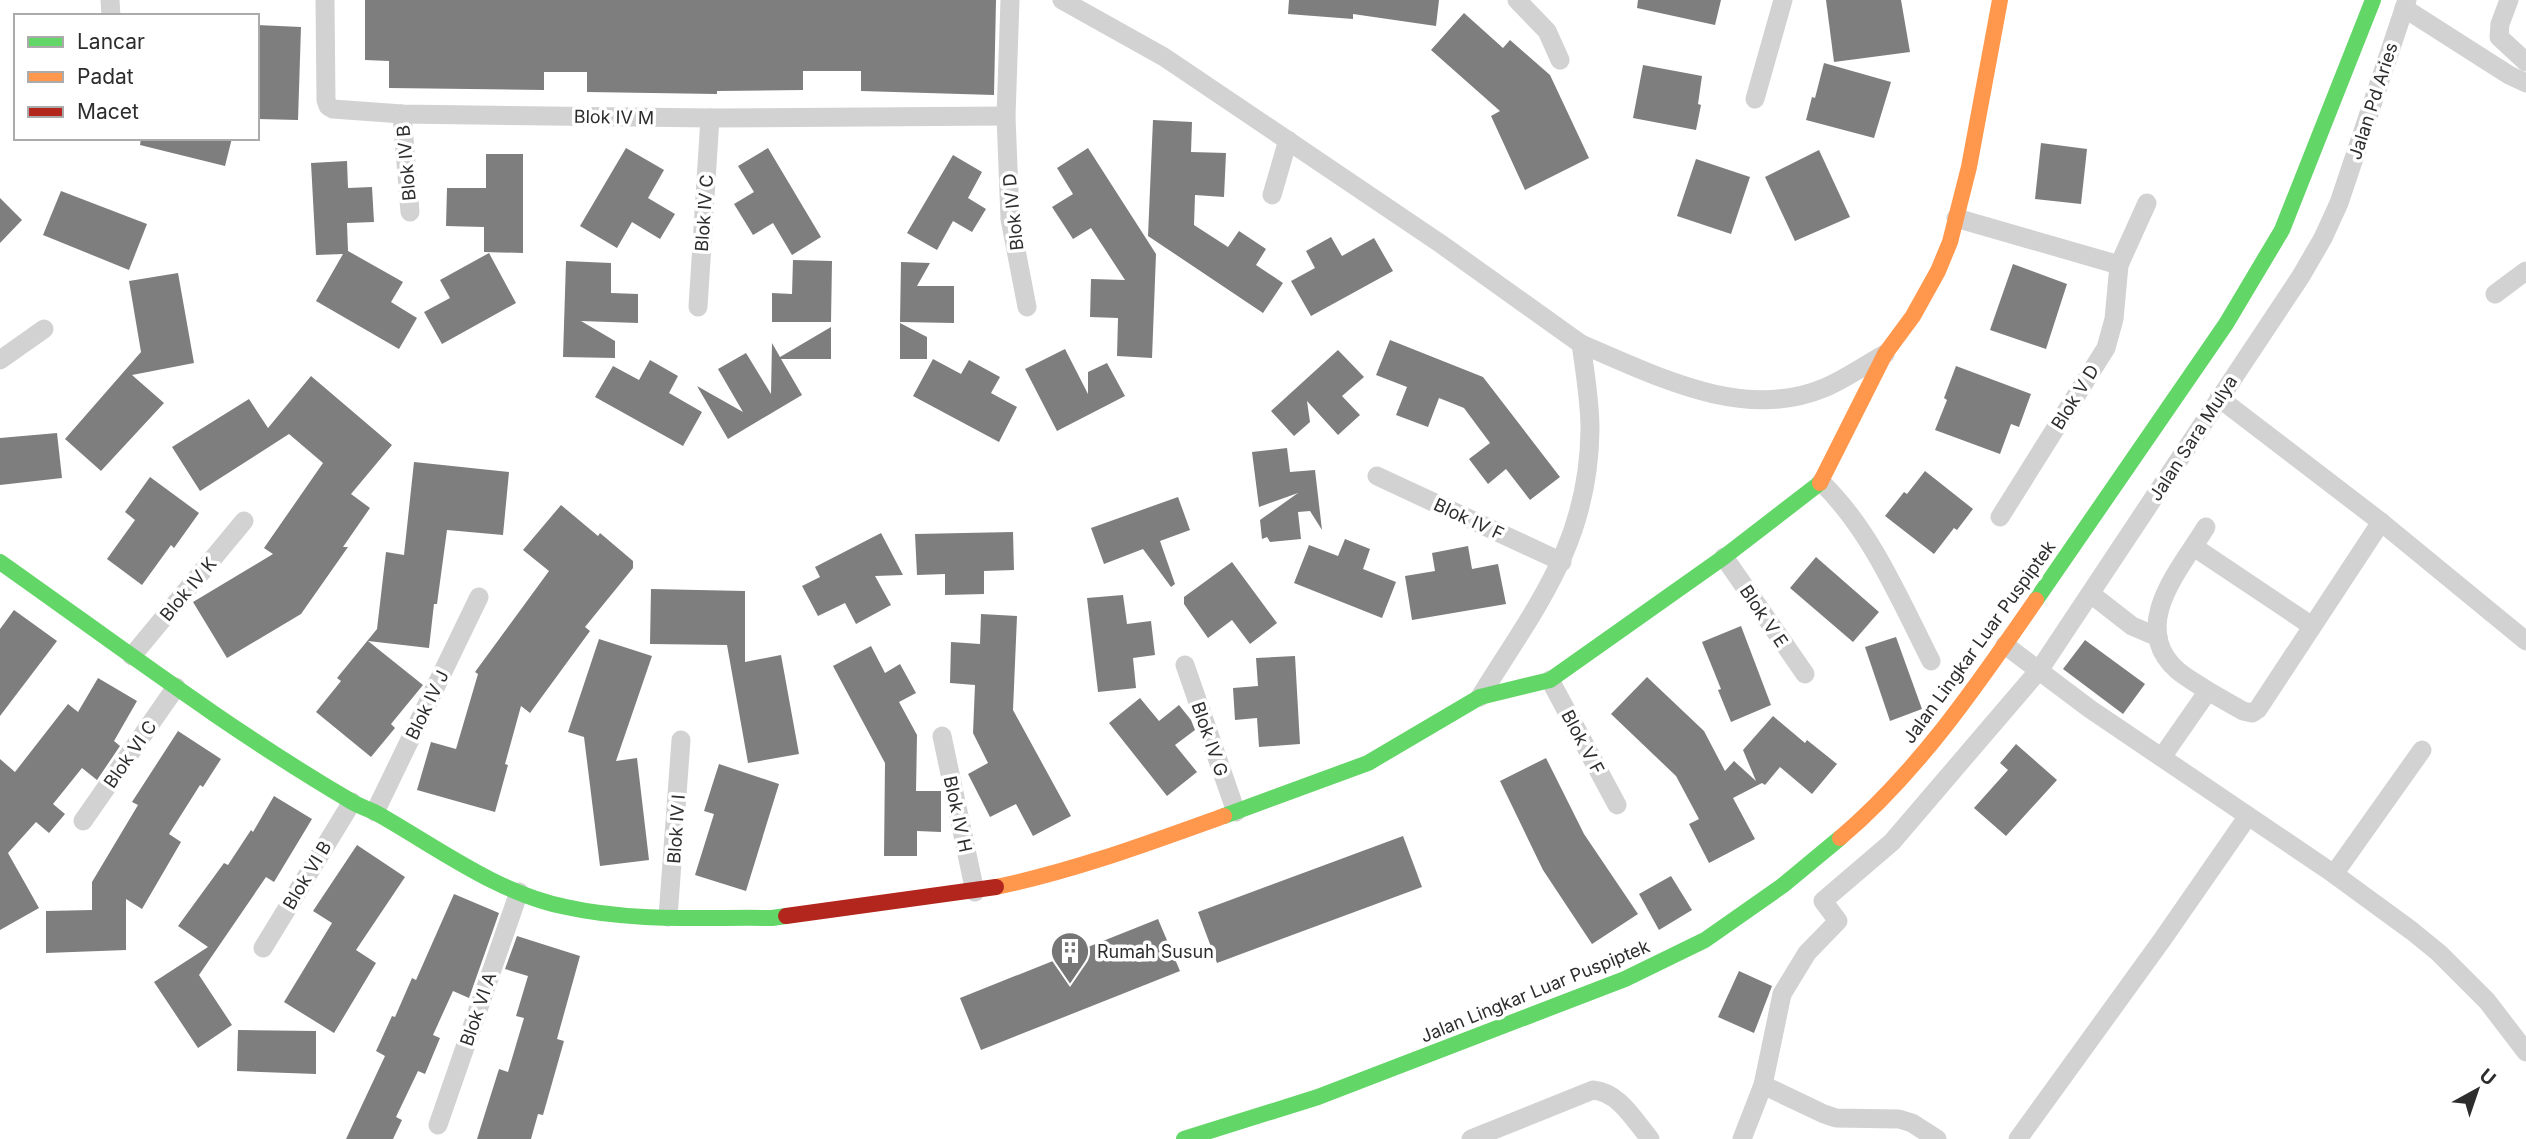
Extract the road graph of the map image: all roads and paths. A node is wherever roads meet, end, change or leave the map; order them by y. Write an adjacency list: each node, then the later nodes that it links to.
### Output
1 (325, 0): 14 (street, Blok IV M)
2 (1010, 0): 15 (street, Blok IV D)
3 (1062, 0): 17 (street)
4 (1517, 0): 10 (street)
5 (1783, 0): 13 (street)
6 (2000, 0): 22 (street)
7 (2374, 0): 48 (street, Jalan Lingkar Luar Puspiptek)
8 (2509, 0): 11 (street)
9 (2405, 4): 12 (street); 20 (street, Jalan Pd Aries)
10 (1560, 60)
11 (2526, 62)
12 (2526, 83)
13 (1755, 99)
14 (402, 114): 16 (street, Blok IV M); 21 (street, Blok IV B)
15 (1006, 116): 16 (street, Blok IV M); 26 (street, Blok IV D)
16 (710, 118): 27 (street, Blok IV C)
17 (1288, 140): 18 (street); 29 (street)
18 (1272, 195)
19 (2147, 203): 23 (street, Blok V D)
20 (2339, 203): 32 (street, Jalan Sara Mulya)
21 (410, 212)
22 (1956, 218): 23 (street); 30 (street)
23 (2119, 265): 35 (street, Blok V D)
24 (2526, 271): 25 (street)
25 (2495, 294)
26 (1027, 306)
27 (698, 307)
28 (44, 329): 31 (street)
29 (1581, 344): 30 (street); 41 (street)
30 (1885, 354): 34 (street)
31 (0, 360)
32 (2219, 398): 37 (street); 43 (street, Jalan Sara Mulya)
33 (1377, 477): 41 (street, Blok IV F)
34 (1821, 482): 40 (street); 50 (street)
35 (2000, 517)
36 (244, 521): 49 (street, Blok IV K)
37 (2381, 522): 45 (street); 47 (street)
38 (2206, 527): 39 (street)
39 (2194, 547): 45 (street); 46 (street)
40 (1724, 557): 53 (street, Blok V E); 54 (street)
41 (1562, 562): 57 (street)
42 (0, 563): 49 (street)
43 (2091, 594): 46 (street); 52 (street, Jalan Sara Mulya)
44 (479, 597): 64 (street, Blok IV J)
45 (2312, 626): 56 (street)
46 (2158, 637): 56 (street)
47 (2526, 641)
48 (2005, 645): 52 (street); 77 (street, Jalan Lingkar Luar Puspiptek)
49 (132, 656): 55 (street)
50 (1931, 661)
51 (1185, 665): 65 (street, Blok IV G)
52 (2040, 669): 61 (street); 74 (street, Jalan Sara Mulya)
53 (1805, 674)
54 (1550, 680): 57 (street); 63 (street, Blok V F)
55 (176, 687): 62 (street); 67 (street, Blok VI C)
56 (2208, 691): 61 (street)
57 (1480, 697): 65 (street)
58 (942, 736): 70 (street, Blok IV H)
59 (681, 740): 71 (street, Blok IV I)
60 (2422, 750): 68 (street)
61 (2162, 757): 66 (street)
62 (352, 802): 64 (street); 72 (street, Blok VI B)
63 (1617, 805)
64 (375, 813): 69 (street)
65 (1236, 813): 70 (street)
66 (2248, 816): 68 (street); 82 (street)
67 (83, 821)
68 (2334, 874): 73 (street)
69 (519, 892): 71 (street); 75 (street, Blok VI A)
70 (975, 892): 71 (street)
71 (668, 917)
72 (263, 948)
73 (2526, 1052)
74 (1763, 1085): 80 (street); 81 (street)
75 (438, 1125)
76 (1510, 1132): 78 (street); 79 (street)
77 (1184, 1139)
78 (1471, 1139)
79 (1650, 1139)
80 (1742, 1139)
81 (1937, 1139)
82 (2018, 1139)

